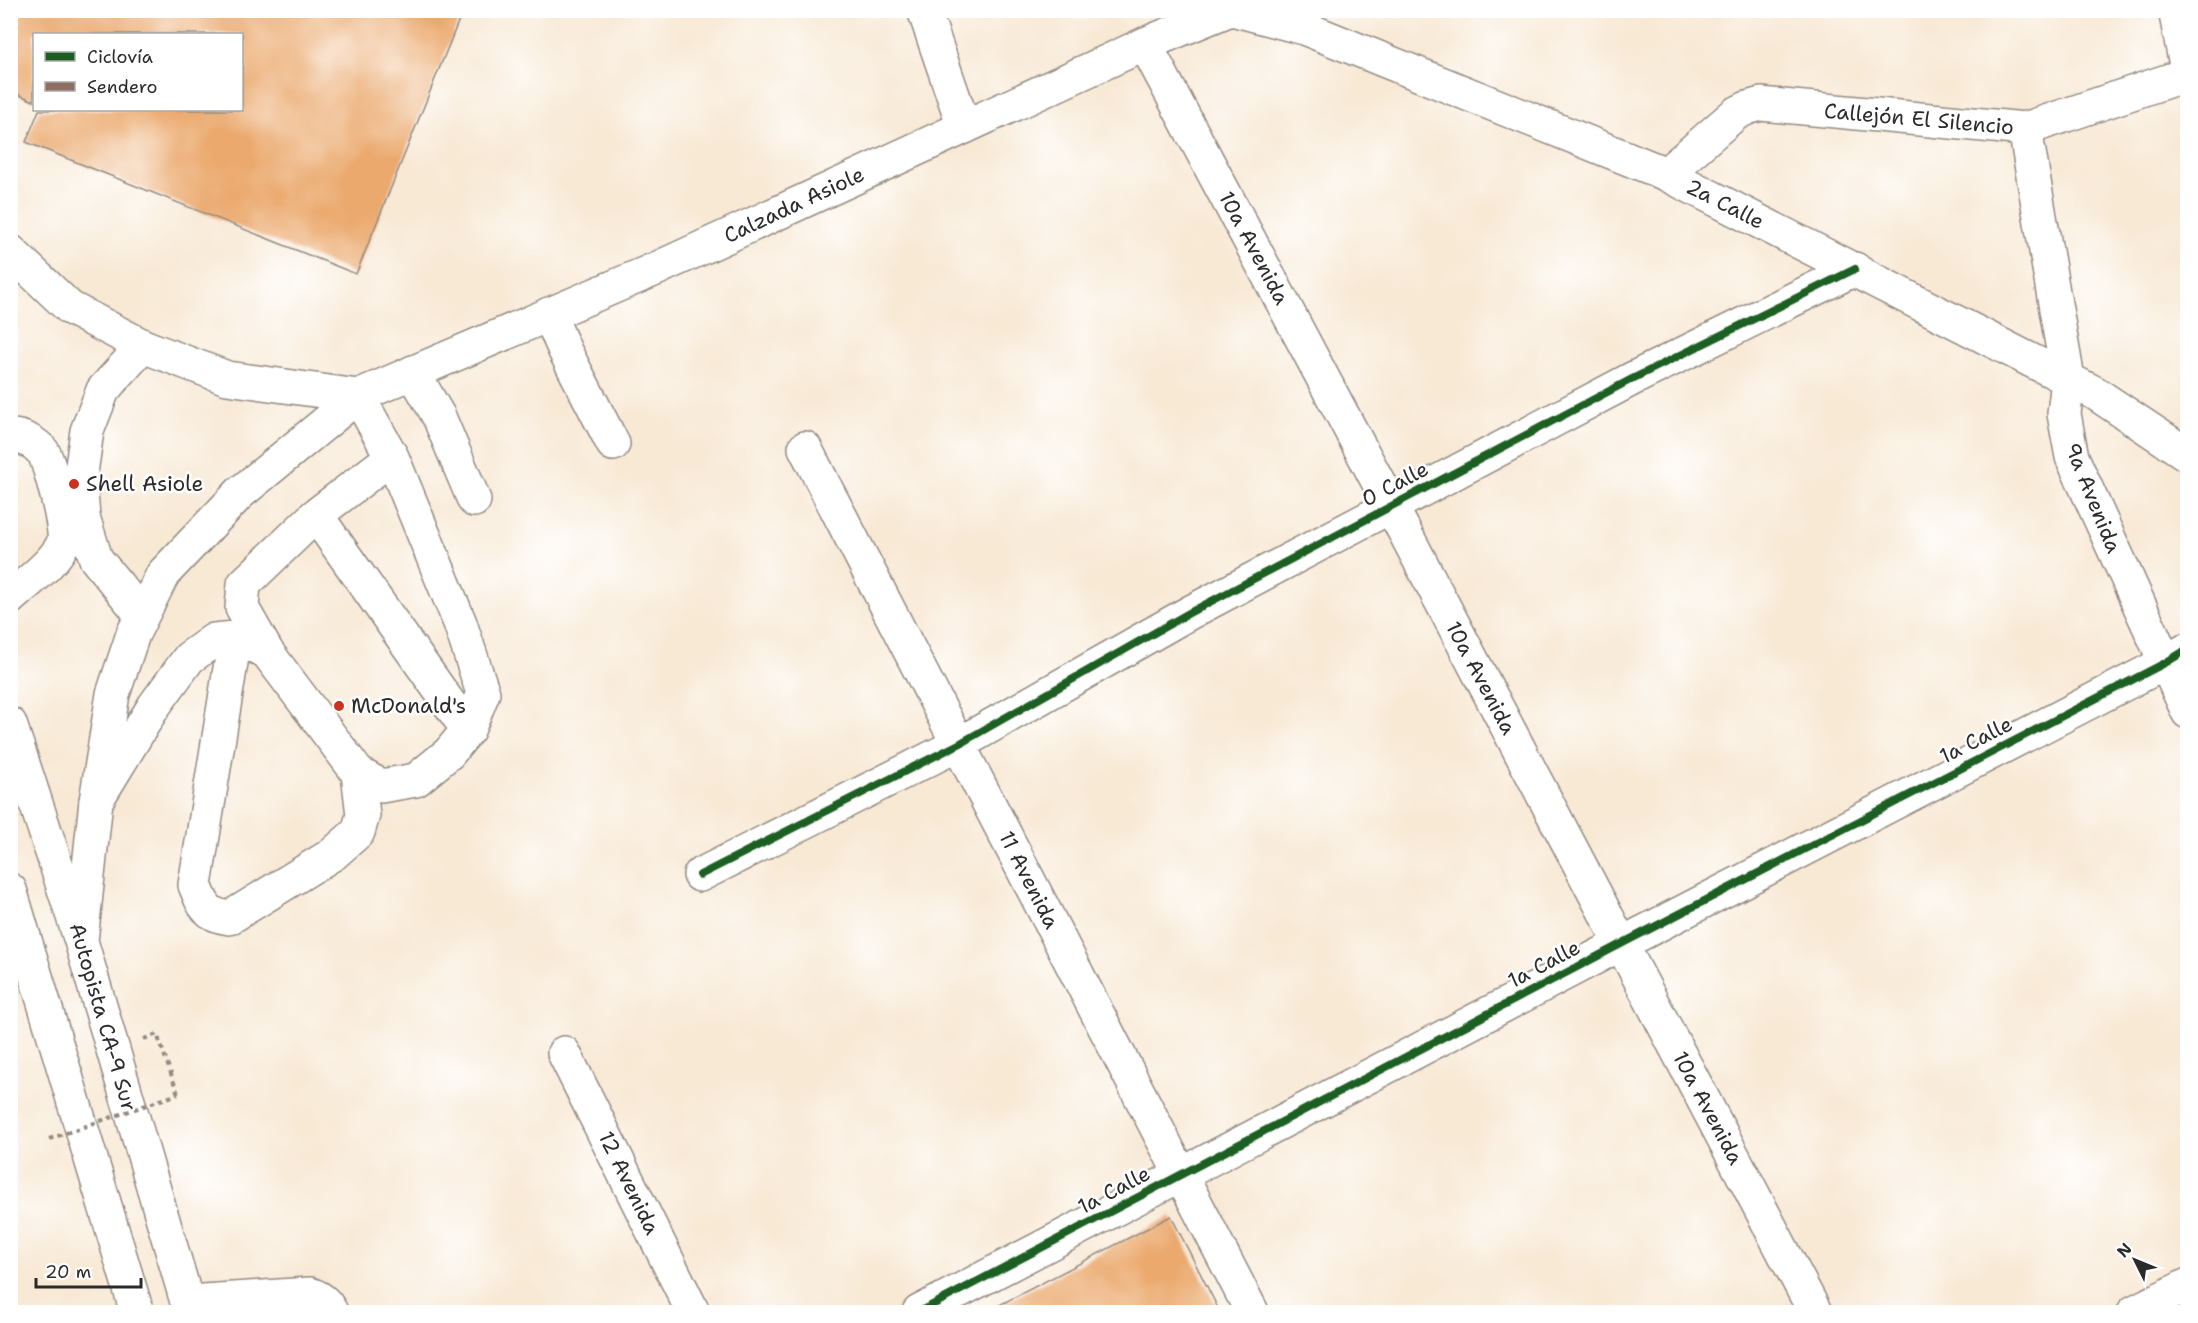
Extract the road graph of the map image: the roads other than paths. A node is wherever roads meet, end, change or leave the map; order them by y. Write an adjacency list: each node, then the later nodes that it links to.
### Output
1 (924, 10): 7 (main road)
2 (1228, 10): 5 (main road, Calzada Asiole)
3 (1236, 10): 9 (main road, 2a Calle)
4 (2175, 10): 6 (main road)
5 (1145, 44): 7 (main road, Calzada Asiole); 24 (main road, 10a Avenida)
6 (2187, 74): 8 (main road, Callejón El Silencio)
7 (964, 127): 12 (main road, Calzada Asiole)
8 (2025, 129): 9 (main road, Callejón El Silencio); 15 (main road, 9a Avenida)
9 (1666, 174): 11 (main road, 2a Calle)
10 (10, 251): 13 (main road)
11 (1855, 269): 15 (main road, 2a Calle); 24 (main road, 0 Calle)
12 (549, 314): 14 (main road, Calzada Asiole); 18 (main road)
13 (143, 346): 16 (main road); 22 (main road)
14 (413, 372): 16 (main road, Calzada Asiole); 23 (main road)
15 (2068, 379): 20 (main road, 2a Calle); 30 (main road, 9a Avenida)
16 (358, 396): 21 (main road); 27 (main road, Calzada Asiole)
17 (10, 436): 22 (main road)
18 (613, 444)
19 (805, 448): 34 (main road, 11 Avenida)
20 (2187, 455)
21 (392, 457): 25 (main road); 33 (main road)
22 (67, 483): 26 (main road); 27 (main road)
23 (474, 500)
24 (1391, 506): 34 (main road, 0 Calle); 40 (main road, 10a Avenida)
25 (316, 515): 29 (main road); 33 (main road)
26 (10, 598)
27 (142, 615): 36 (main road, Calzada Asiole)
28 (235, 638): 29 (main road); 35 (main road); 36 (main road)
29 (267, 652): 35 (main road)
30 (2176, 656): 31 (main road, 9a Avenida); 40 (main road, 1a Calle)
31 (2187, 712)
32 (10, 724): 39 (main road, Autopista CA-9 Sur)
33 (468, 730): 35 (main road)
34 (959, 744): 37 (main road, 0 Calle); 42 (main road, 11 Avenida)
35 (358, 773)
36 (96, 801): 39 (main road, Calzada Asiole)
37 (700, 875)
38 (10, 890): 46 (main road)
39 (81, 941): 45 (main road, Autopista CA-9 Sur)
40 (1621, 944): 42 (main road, 1a Calle); 51 (main road, 10a Avenida)
41 (564, 1053): 48 (main road, 12 Avenida)
42 (1181, 1175): 49 (main road, 1a Calle); 50 (main road, 11 Avenida)
43 (2187, 1286): 52 (main road)
44 (244, 1305): 45 (main road); 47 (main road)
45 (189, 1307)
46 (137, 1312)
47 (331, 1312)
48 (693, 1312)
49 (919, 1312)
50 (1252, 1312)
51 (1815, 1312)
52 (2134, 1312)

